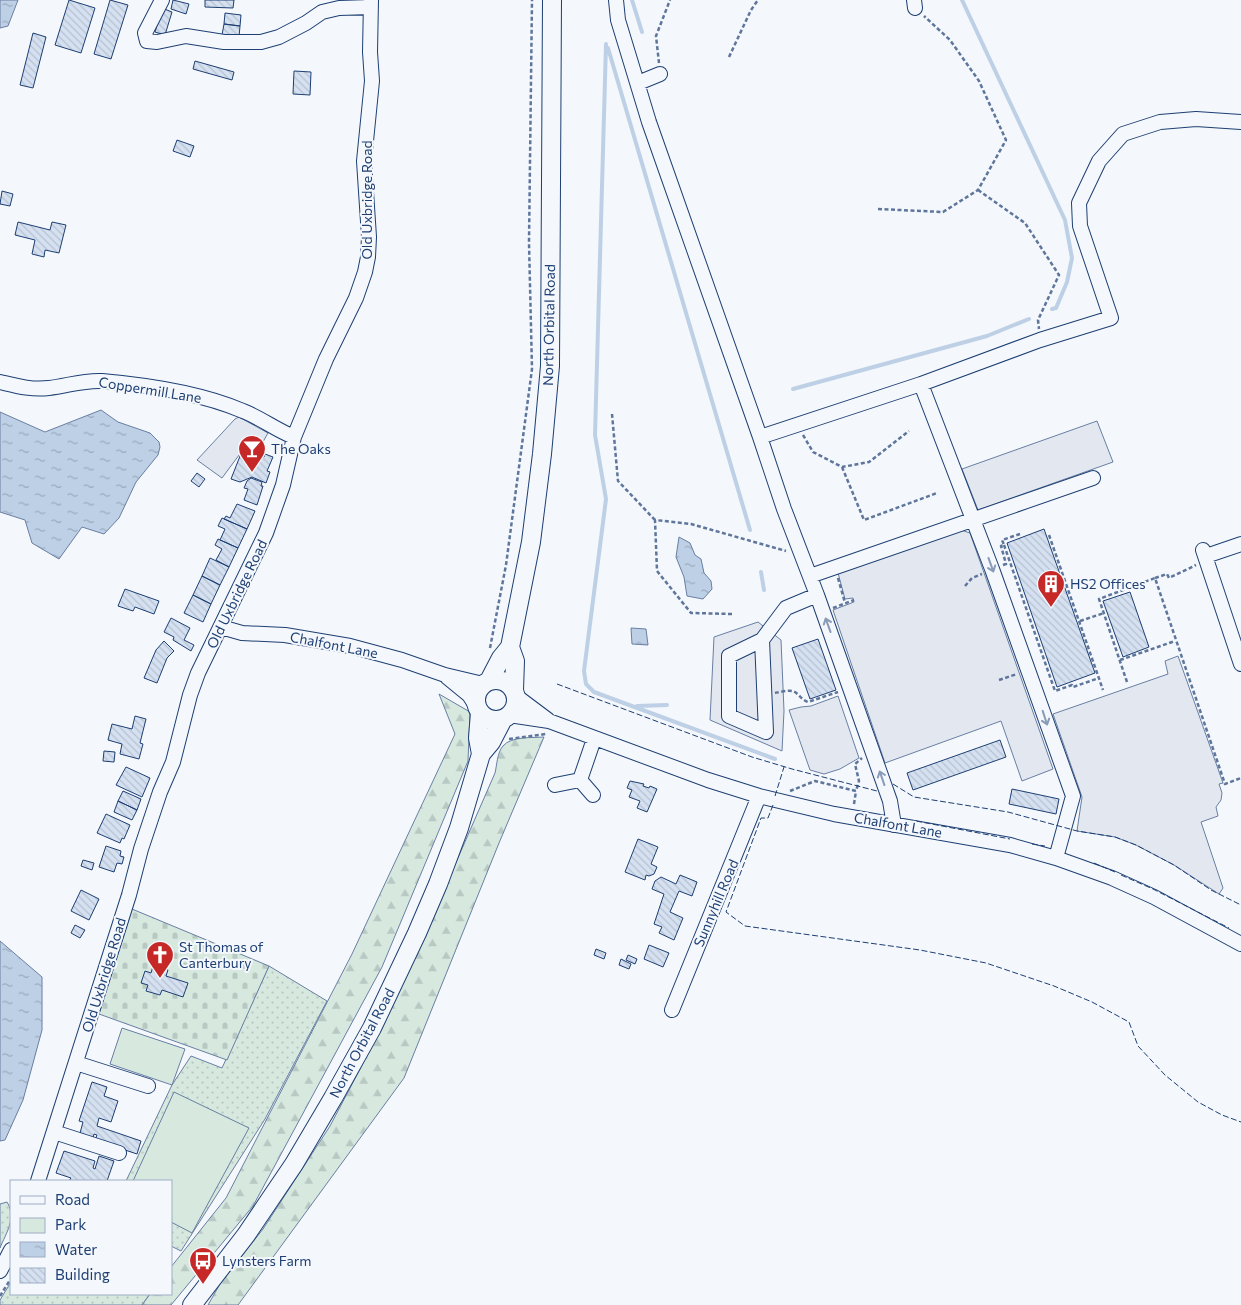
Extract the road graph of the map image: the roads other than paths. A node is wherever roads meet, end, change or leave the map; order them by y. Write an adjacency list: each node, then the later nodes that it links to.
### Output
1 (162, 0): 4 (street)
2 (552, 0): 19 (main road, North Orbital Road)
3 (616, 0): 6 (street)
4 (371, 4): 11 (street, Old Uxbridge Road)
5 (660, 74): 6 (street)
6 (638, 83): 10 (street)
7 (1241, 122): 9 (street)
8 (0, 382): 11 (street, Coppermill Lane)
9 (921, 384): 10 (street); 13 (street)
10 (760, 437): 15 (street)
11 (294, 438): 17 (street, Old Uxbridge Road)
12 (1093, 478): 13 (street)
13 (974, 519): 15 (street); 34 (street, one-way to 34)
14 (1241, 544): 20 (street)
15 (810, 576): 16 (street)
16 (817, 595): 18 (street); 33 (street, one-way to 16)
17 (221, 627): 21 (street, Chalfont Lane); 37 (street, Old Uxbridge Road)
18 (762, 640): 18 (street)
19 (510, 647): 22 (main road, North Orbital Road); 23 (main road, North Orbital Road)
20 (1241, 664)
21 (445, 675): 22 (street, Chalfont Lane); 24 (street, Chalfont Lane)
22 (486, 682): 23 (main road); 24 (main road)
23 (515, 693): 25 (main road); 26 (street, Chalfont Lane)
24 (478, 709): 25 (main road); 28 (main road, North Orbital Road)
25 (506, 717): 26 (street, Chalfont Lane); 28 (main road, North Orbital Road)
26 (549, 721): 27 (street, Chalfont Lane)
27 (594, 739): 29 (street); 32 (street, Chalfont Lane)
28 (481, 754): 44 (main road, North Orbital Road)
29 (580, 780): 30 (street); 31 (street)
30 (556, 785)
31 (593, 795)
32 (758, 796): 33 (street, Chalfont Lane); 36 (street, Sunnyhill Road)
33 (894, 825): 34 (street, Chalfont Lane)
34 (1056, 858): 35 (street, Chalfont Lane)
35 (1241, 944)
36 (672, 1010)
37 (76, 1063): 38 (street); 39 (street, Old Uxbridge Road)
38 (148, 1086)
39 (54, 1132): 40 (street); 41 (street, Old Uxbridge Road)
40 (119, 1153)
41 (38, 1180)
42 (10, 1252): 43 (street)
43 (0, 1271)
44 (192, 1305)

